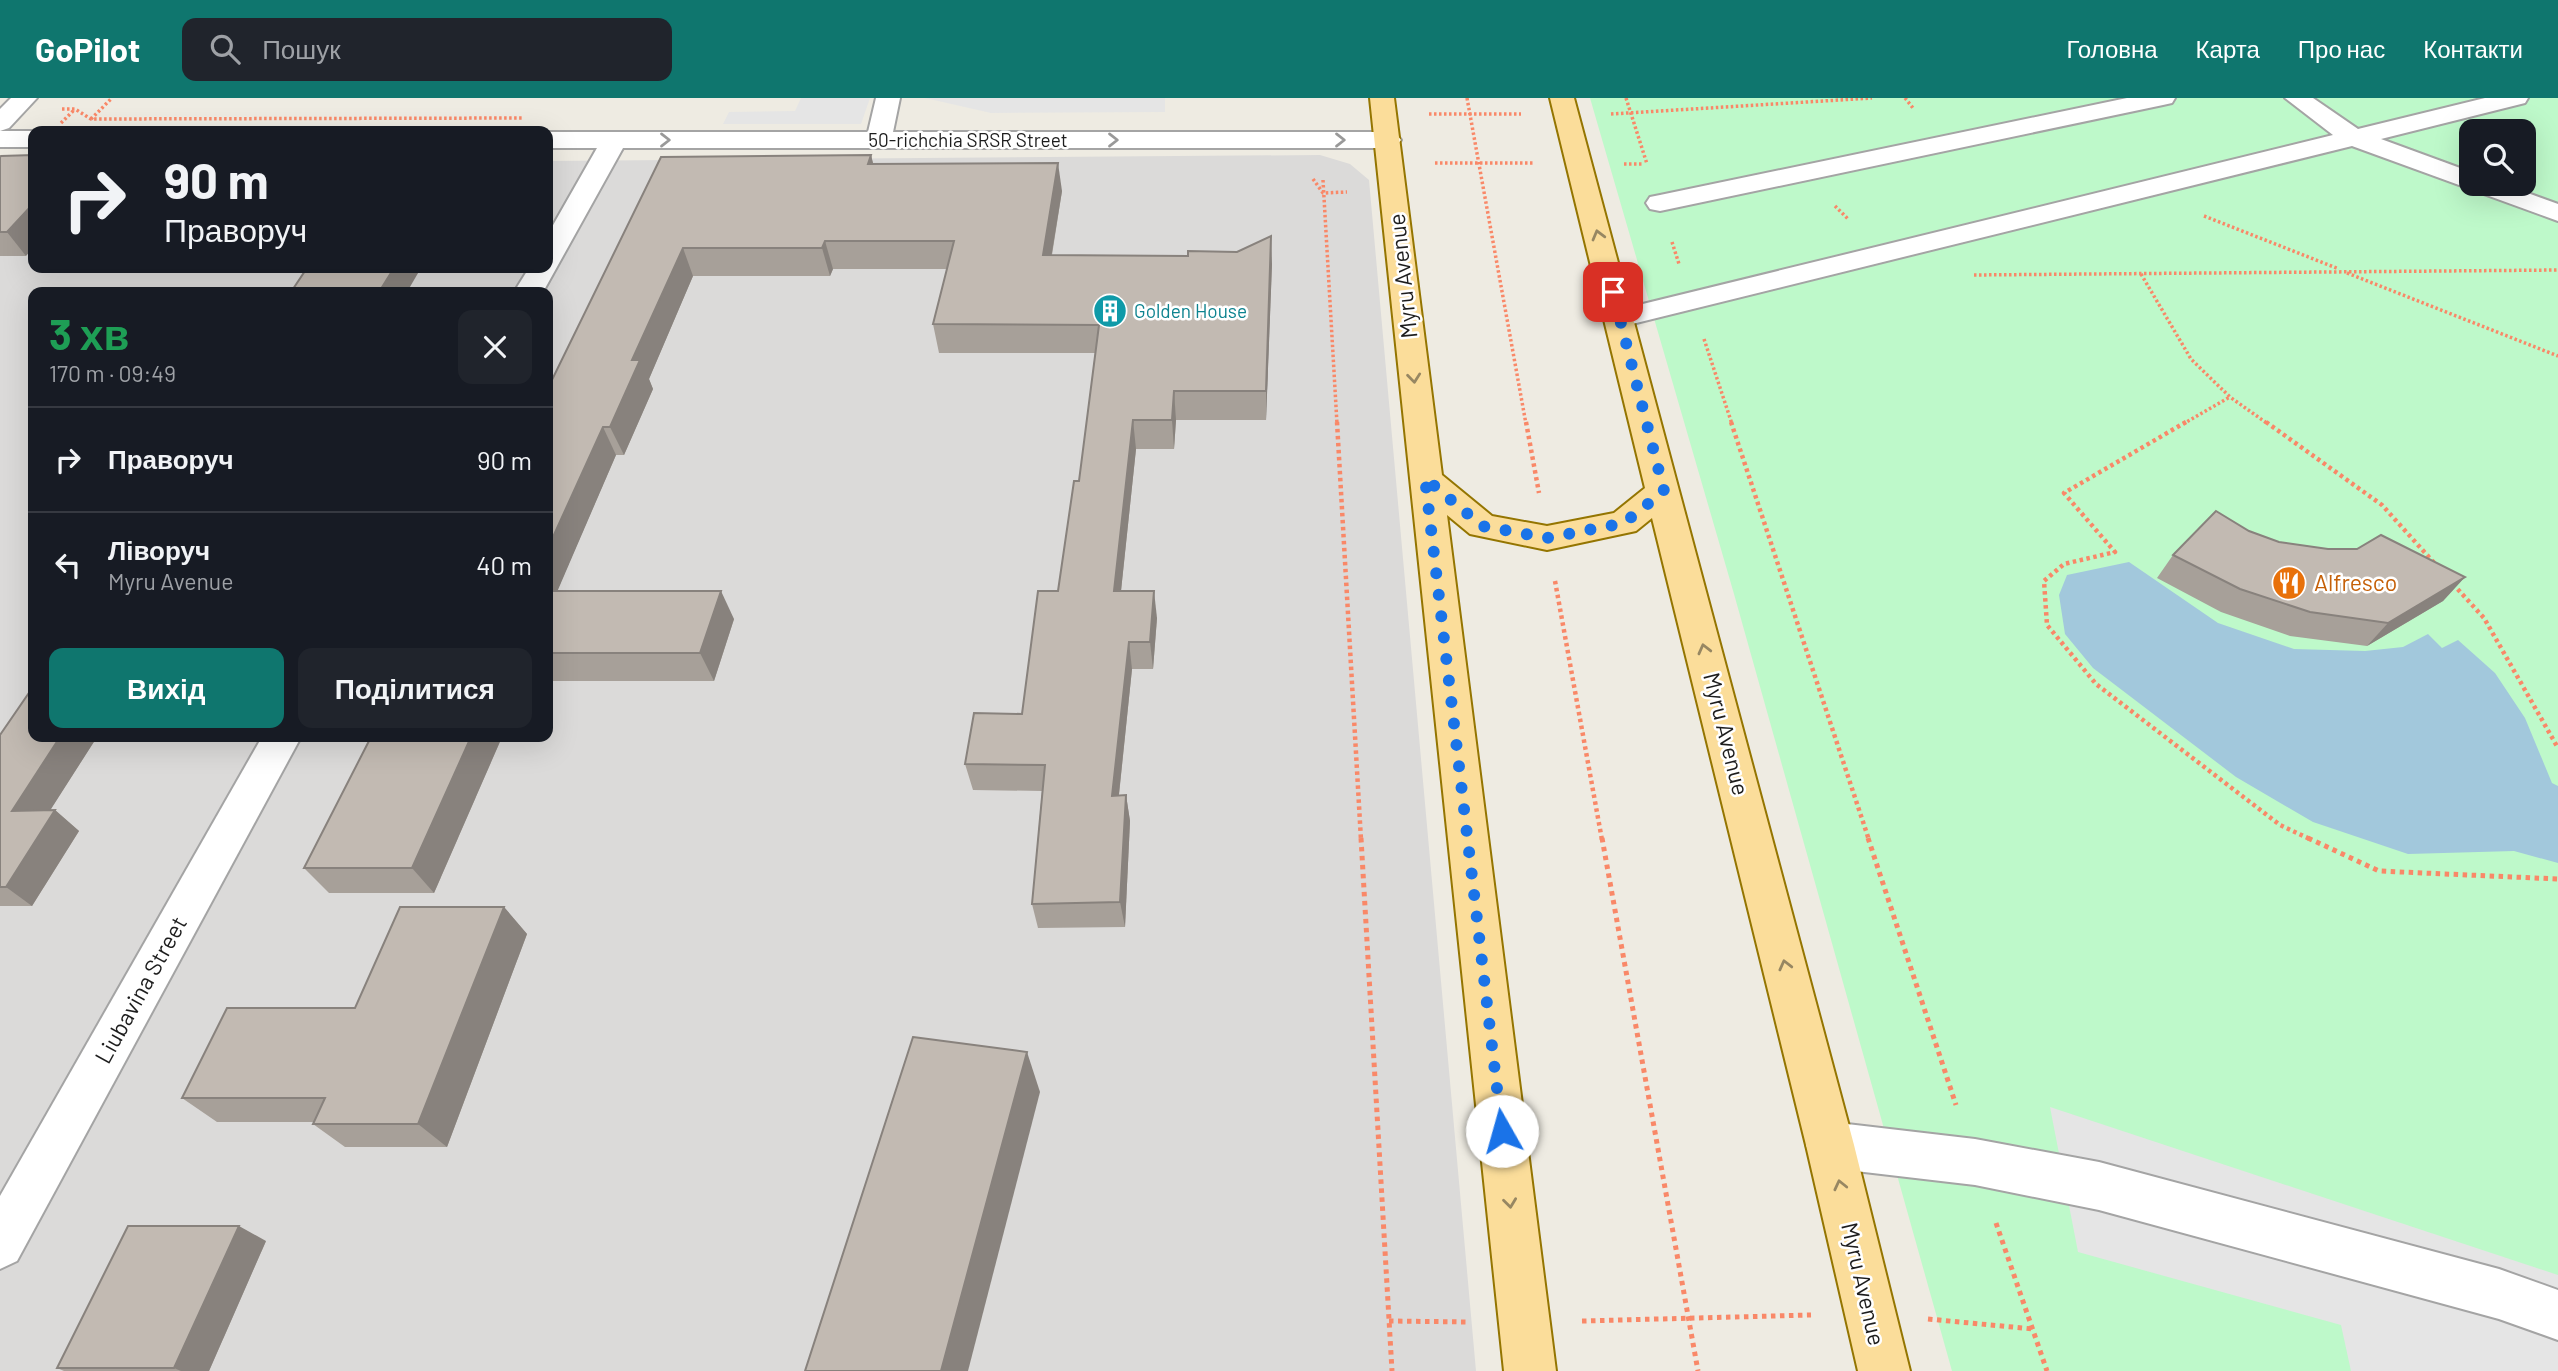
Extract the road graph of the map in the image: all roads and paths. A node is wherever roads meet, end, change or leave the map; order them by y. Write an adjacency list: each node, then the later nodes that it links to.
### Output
1 (25, 98): 16 (street)
2 (112, 98): 15 (path)
3 (888, 98): 22 (street)
4 (1382, 98): 24 (main road, Myru Avenue)
5 (1467, 98): 25 (path)
6 (1562, 98): 26 (main road, Myru Avenue)
7 (1626, 98): 13 (path)
8 (1872, 98): 13 (path)
9 (2164, 98): 28 (street)
10 (2297, 98): 17 (street)
11 (2516, 98): 17 (street)
12 (75, 109): 15 (path)
13 (1632, 114): 27 (path)
14 (526, 118): 15 (path)
15 (91, 119)
16 (0, 123)
17 (2354, 138): 29 (street); 30 (street)
18 (0, 139): 19 (street)
19 (28, 139)
20 (553, 140): 21 (street, 50-richchia SRSR Street)
21 (614, 140): 22 (street, 50-richchia SRSR Street, one-way to 22); 36 (street)
22 (879, 140): 23 (street, 50-richchia SRSR Street, one-way to 23)
23 (1322, 140): 24 (street, 50-richchia SRSR Street, one-way to 24); 32 (path)
24 (1388, 140): 31 (main road, Myru Avenue)
25 (1479, 162): 26 (path); 31 (path); 48 (path)
26 (1579, 163): 27 (path); 43 (main road, Myru Avenue, one-way to 26)
27 (1647, 164): 34 (path)
28 (1801, 174): 34 (street); 37 (path)
29 (2459, 177)
30 (2148, 188): 37 (street); 39 (path)
31 (1393, 191): 32 (path); 46 (main road, Myru Avenue, one-way to 46)
32 (1323, 192): 60 (path)
33 (2511, 196): 35 (street)
34 (1660, 204): 42 (path)
35 (2558, 213)
36 (553, 250)
37 (1884, 253): 42 (street)
38 (2558, 270): 39 (path)
39 (2344, 271): 40 (path); 44 (path)
40 (2141, 274): 41 (path); 45 (path)
41 (1963, 276)
42 (1691, 300): 43 (street); 55 (path)
43 (1620, 318): 47 (main road, Myru Avenue)
44 (2558, 356)
45 (2230, 397): 49 (path); 53 (path)
46 (1425, 478): 48 (main road); 61 (main road, Myru Avenue, one-way to 61)
47 (1664, 491): 48 (main road); 54 (main road, Myru Avenue, one-way to 47)
48 (1547, 538): 59 (path)
49 (2438, 567)
50 (2447, 577): 52 (path)
51 (279, 742): 56 (street, Liubavina Street)
52 (2558, 748)
53 (2558, 879)
54 (1830, 1145): 55 (street); 57 (main road, Myru Avenue, one-way to 54)
55 (1975, 1162): 58 (street); 62 (path)
56 (0, 1244)
57 (1870, 1314): 59 (path); 62 (path); 66 (main road, Myru Avenue)
58 (2558, 1315)
59 (1689, 1318): 61 (path); 65 (path)
60 (1389, 1321): 61 (path); 63 (path)
61 (1524, 1322): 64 (main road, Myru Avenue)
62 (2033, 1329): 67 (path)
63 (1392, 1371)
64 (1530, 1371)
65 (1698, 1371)
66 (1884, 1371)
67 (2047, 1371)

